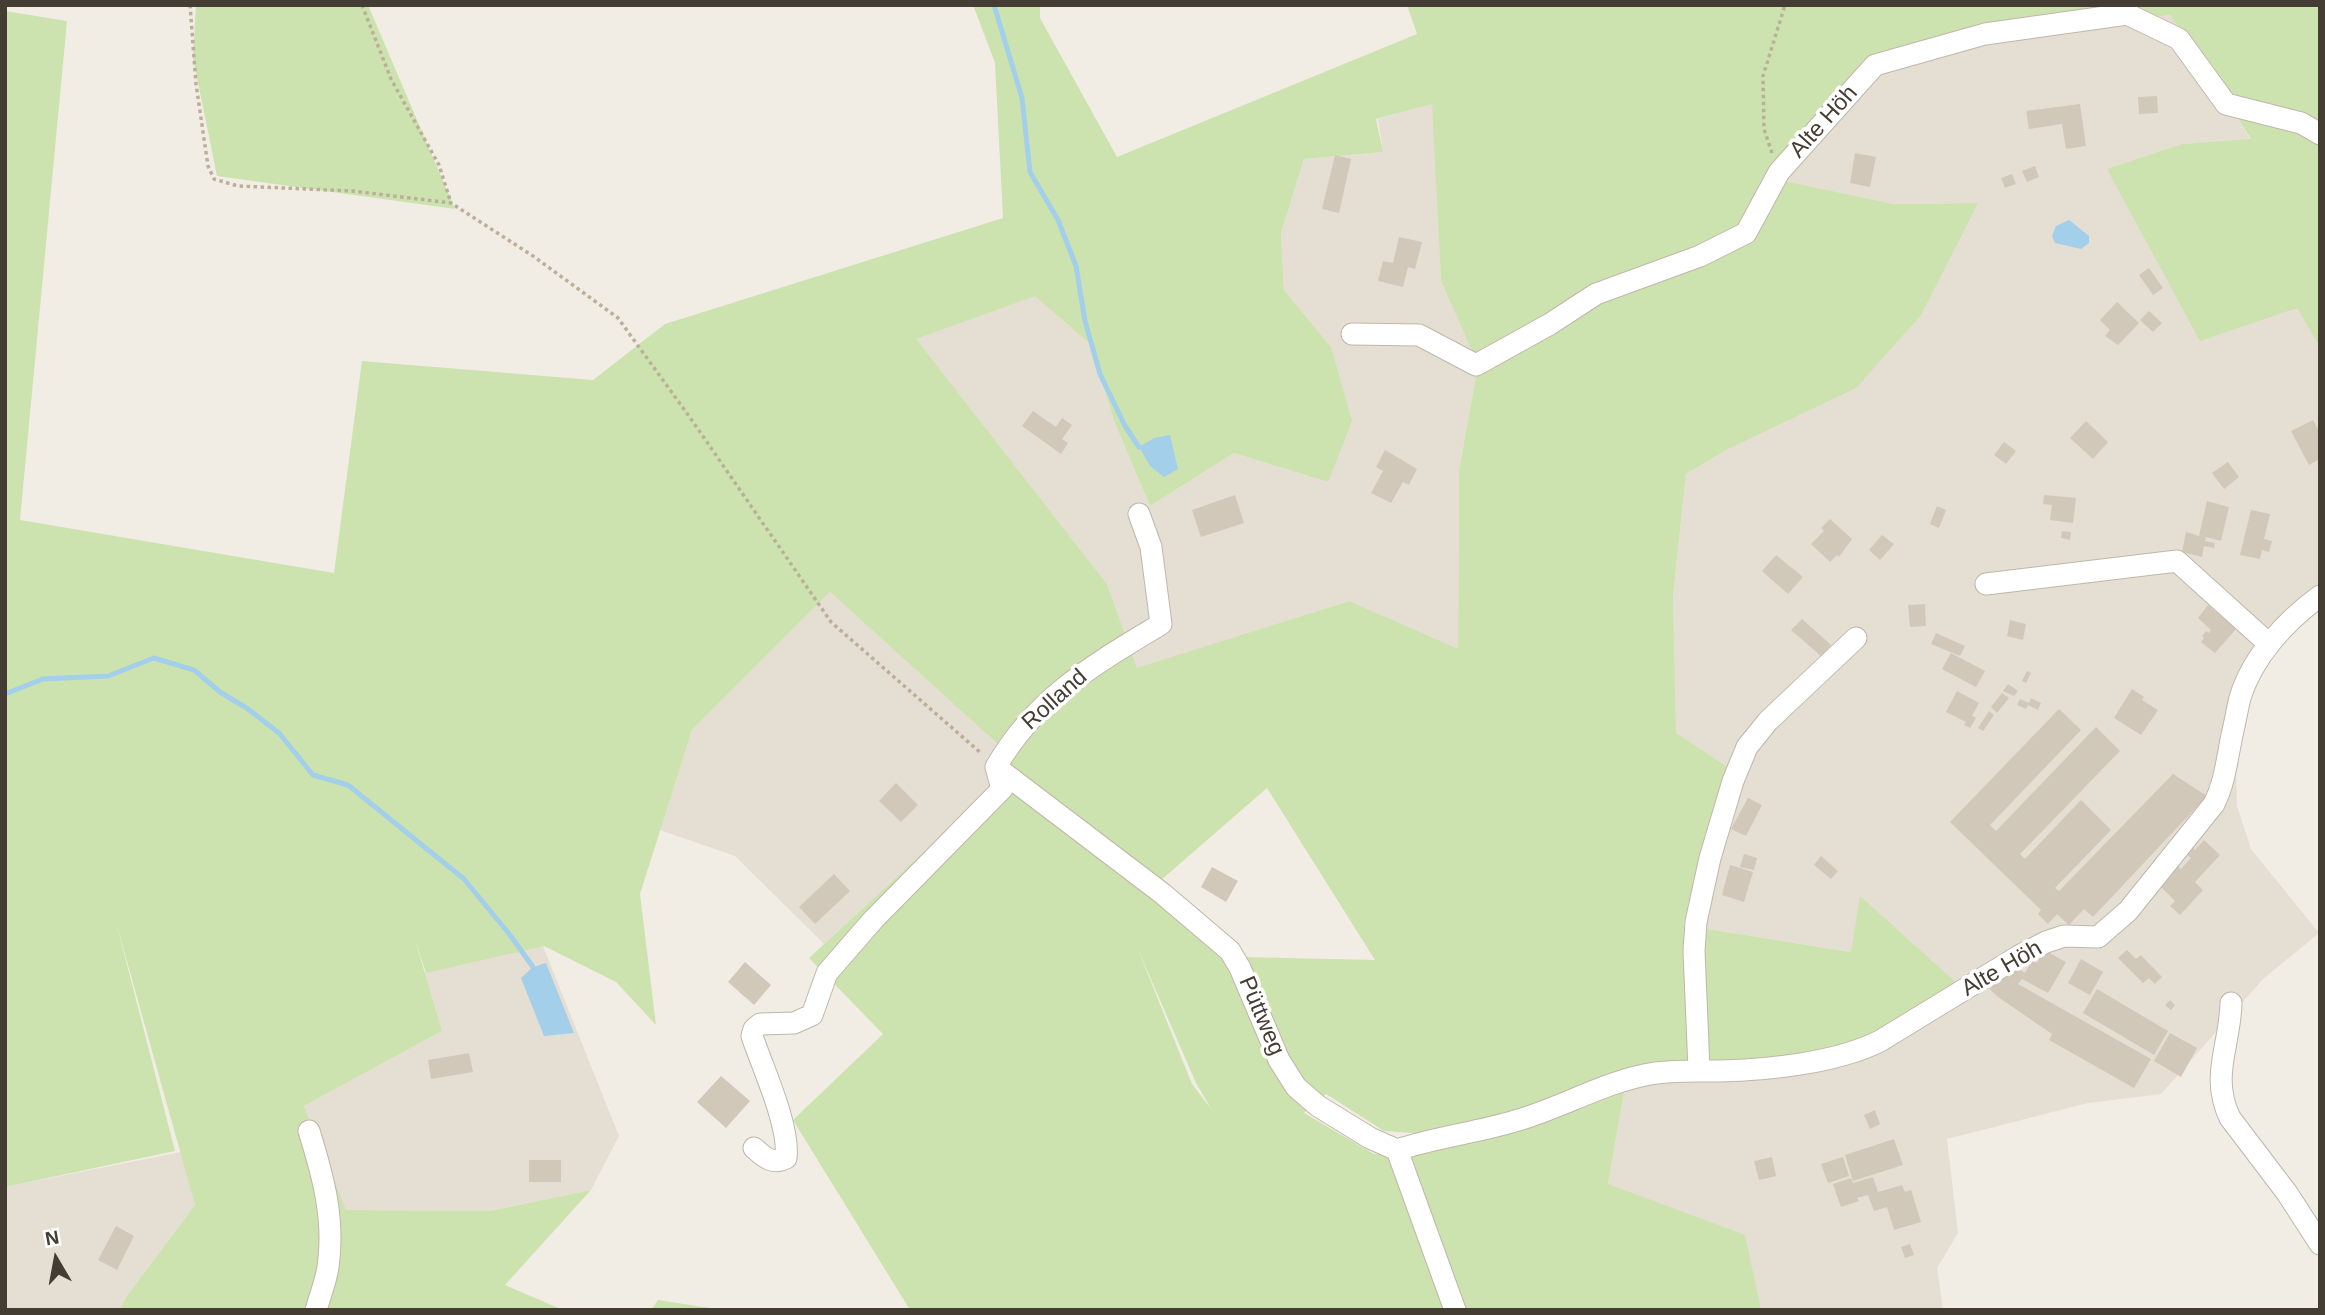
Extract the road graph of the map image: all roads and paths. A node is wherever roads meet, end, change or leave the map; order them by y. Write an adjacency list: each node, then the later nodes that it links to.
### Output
1 (190, 5): 6 (path)
2 (362, 5): 6 (path)
3 (1785, 5): 5 (path)
4 (2320, 134): 5 (lane, Alte Höh)
5 (1779, 172): 7 (lane, Alte Höh)
6 (451, 203): 13 (path)
7 (1352, 334)
8 (1139, 514): 13 (lane, Rolland)
9 (1986, 584): 12 (lane)
10 (2320, 596): 12 (lane, Alte Höh)
11 (1856, 638): 15 (lane)
12 (2269, 644): 15 (lane, Alte Höh)
13 (996, 767): 17 (lane, Rolland); 18 (lane, Püttweg)
14 (2231, 1003): 19 (lane)
15 (1699, 1069): 18 (lane, Alte Höh)
16 (309, 1131): 20 (lane)
17 (754, 1148)
18 (1397, 1150): 21 (lane)
19 (2320, 1244)
20 (316, 1310)
21 (1455, 1310)

